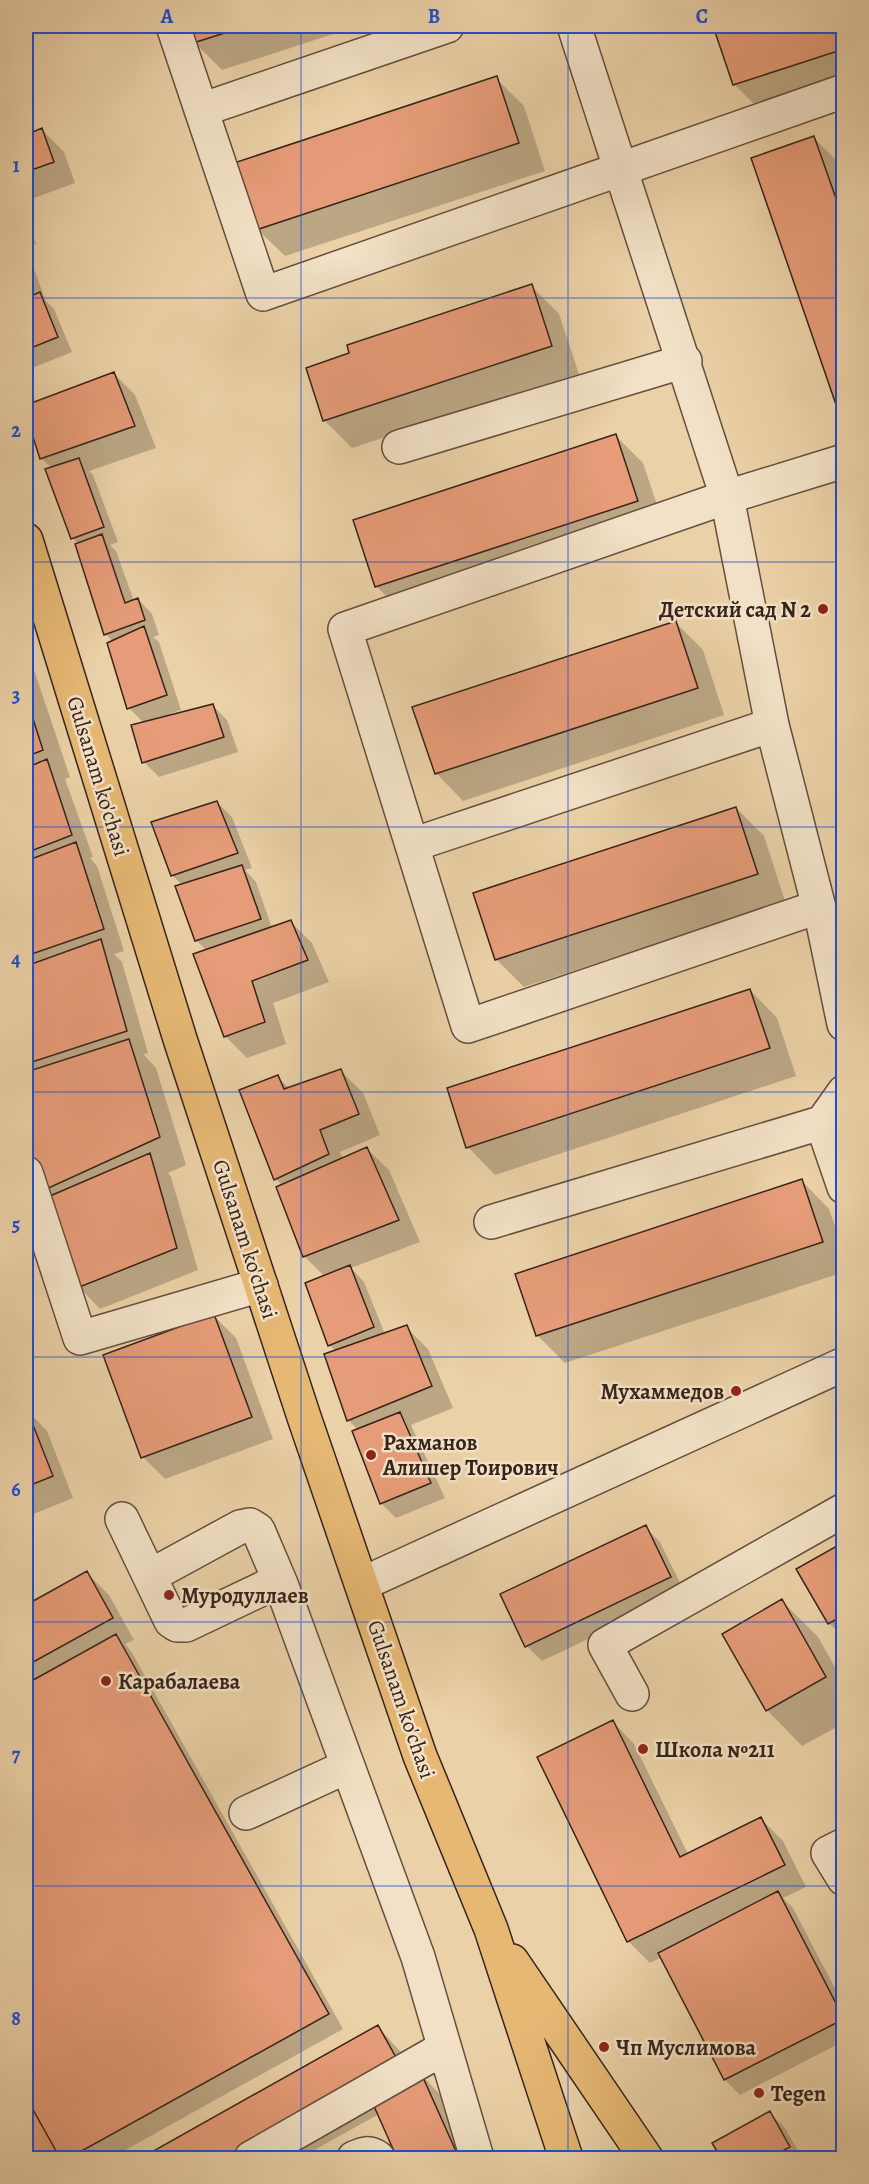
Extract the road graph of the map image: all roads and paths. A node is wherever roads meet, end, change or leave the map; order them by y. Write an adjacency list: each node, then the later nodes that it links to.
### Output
1 (173, 26): 5 (lane)
2 (447, 26): 5 (lane)
3 (574, 26): 6 (lane)
4 (843, 91): 6 (lane)
5 (201, 110): 6 (lane)
6 (620, 170): 7 (lane)
7 (685, 362): 8 (lane); 10 (lane)
8 (399, 447)
9 (843, 461): 10 (lane)
10 (727, 497): 12 (lane); 13 (lane)
11 (26, 540): 21 (main road, Gulsanam ko'chasi)
12 (772, 725): 13 (lane); 14 (lane)
13 (412, 845): 14 (lane)
14 (828, 915): 15 (lane)
15 (843, 1024)
16 (843, 1092): 17 (lane)
17 (833, 1119): 19 (lane); 20 (lane)
18 (26, 1173): 21 (lane)
19 (843, 1187)
20 (491, 1222)
21 (261, 1285): 27 (main road, Gulsanam ko'chasi)
22 (843, 1364): 27 (lane)
23 (843, 1510): 28 (lane)
24 (122, 1519): 25 (lane)
25 (150, 1576): 26 (lane); 26 (lane)
26 (281, 1584): 29 (lane)
27 (362, 1584): 33 (main road, Gulsanam ko'chasi)
28 (632, 1694)
29 (348, 1766): 30 (lane); 34 (lane)
30 (246, 1813)
31 (843, 1845): 32 (lane)
32 (843, 1879)
33 (491, 1929): 39 (main road, Gulsanam ko'chasi); 40 (main road, Gulsanam ko'chasi)
34 (444, 2048): 35 (lane); 38 (lane)
35 (251, 2158)
36 (354, 2158): 37 (lane)
37 (378, 2158)
38 (477, 2158)
39 (566, 2158)
40 (646, 2158)

